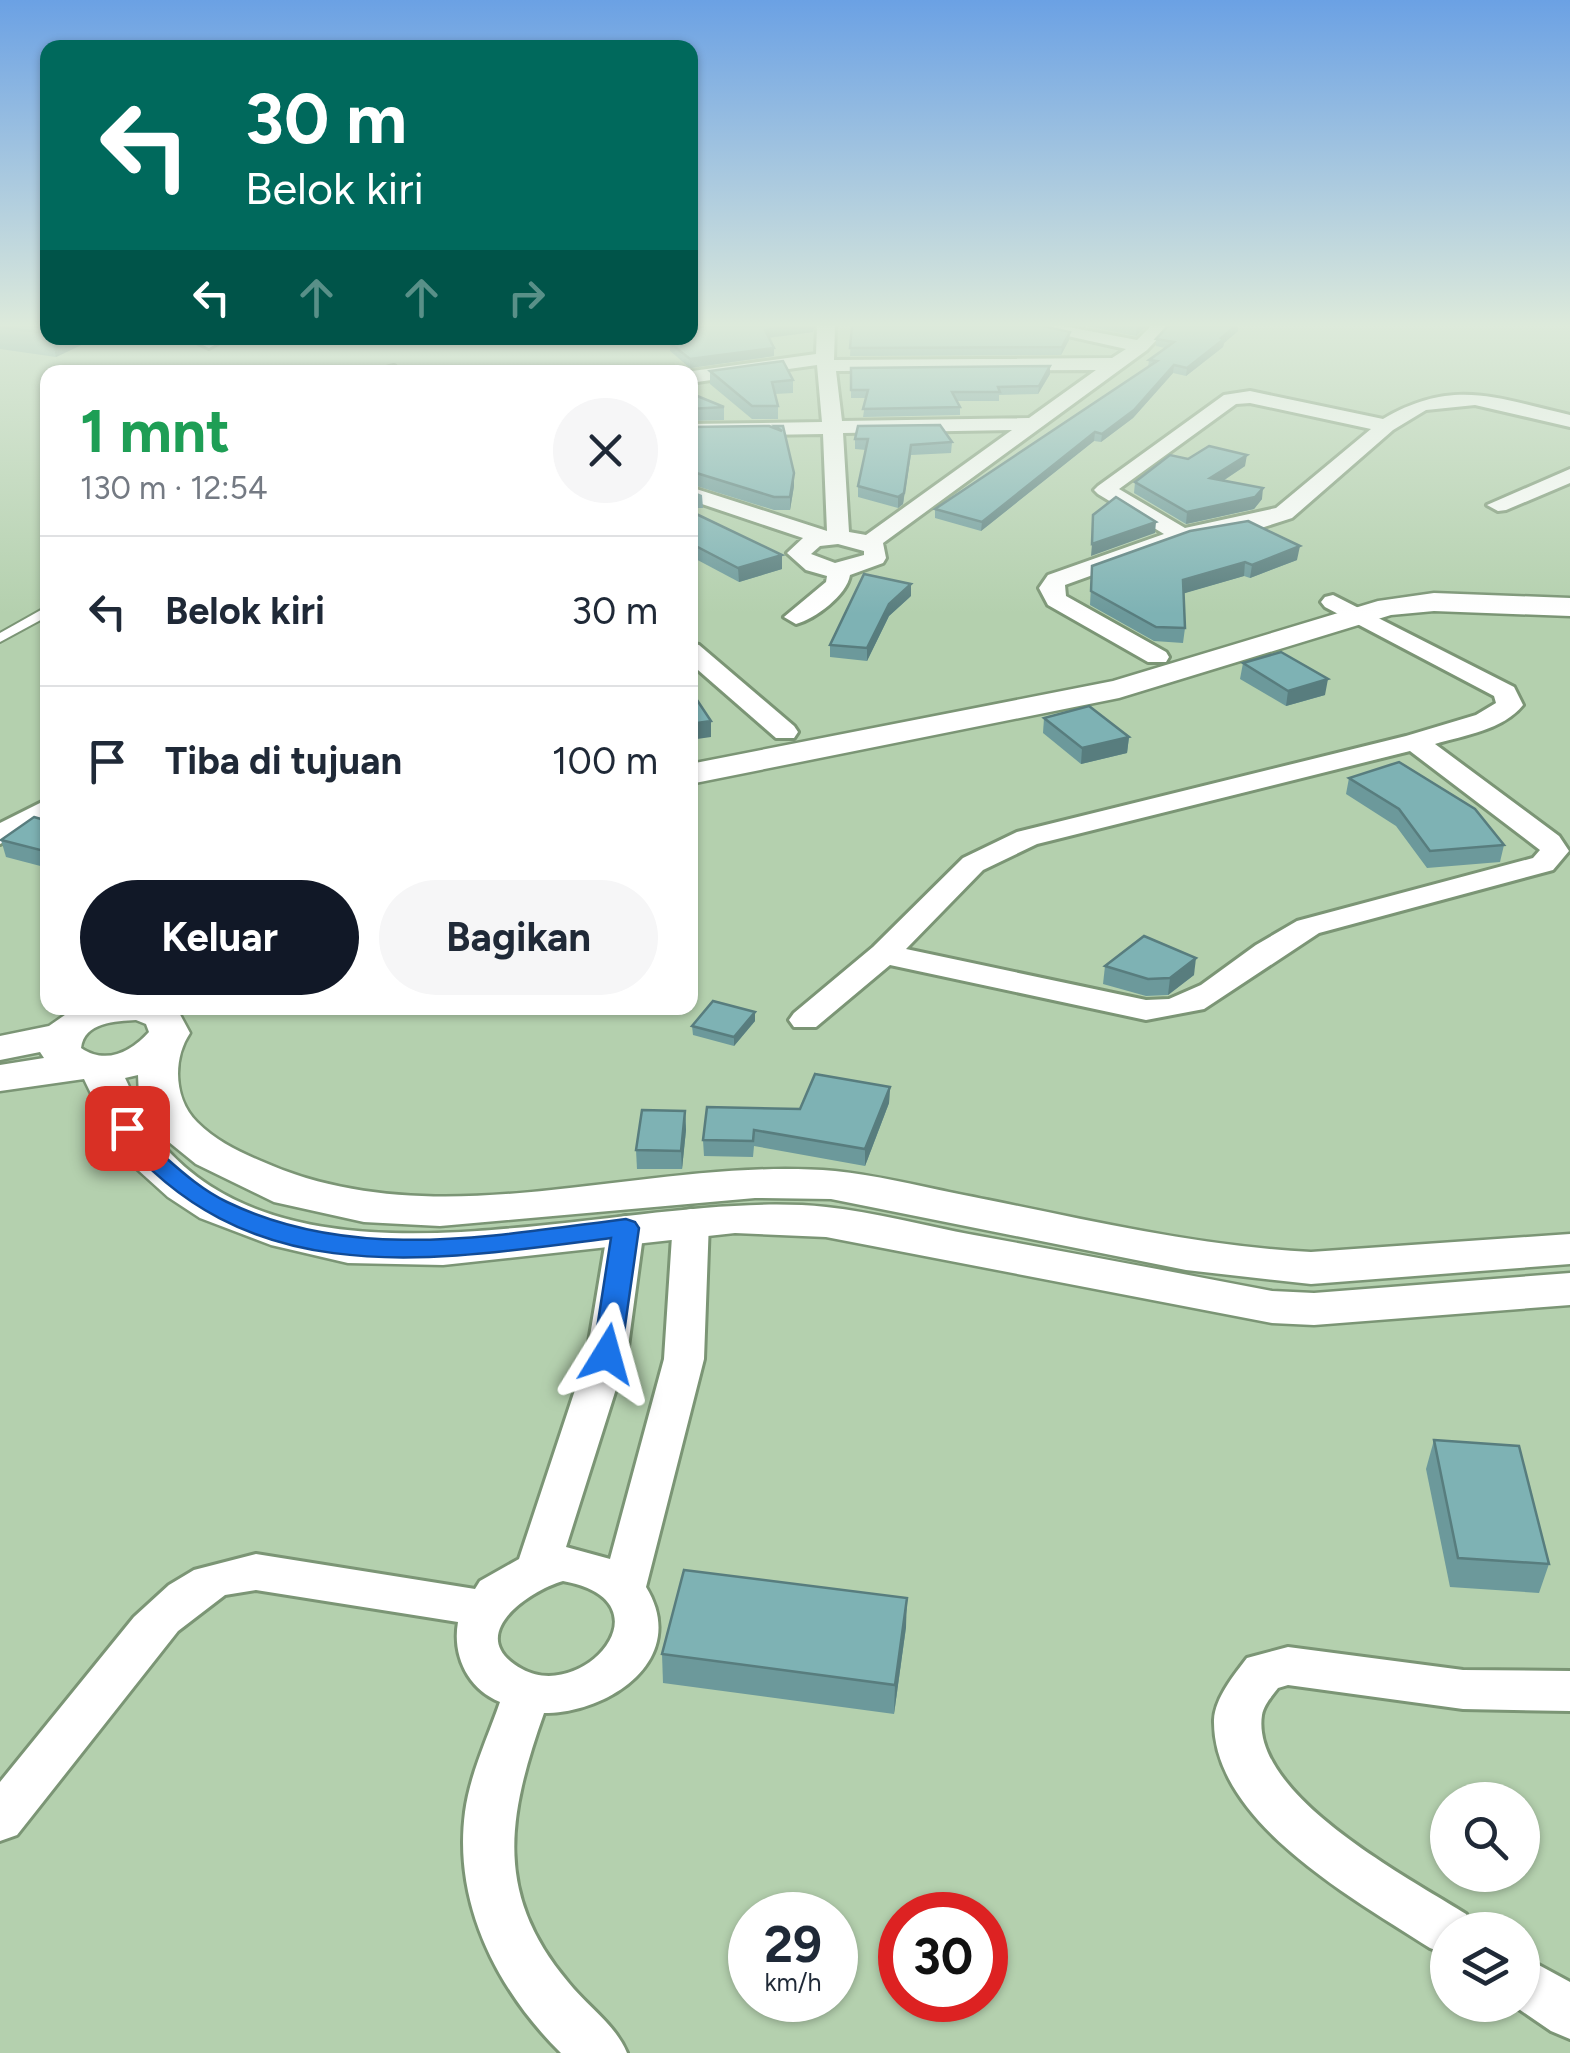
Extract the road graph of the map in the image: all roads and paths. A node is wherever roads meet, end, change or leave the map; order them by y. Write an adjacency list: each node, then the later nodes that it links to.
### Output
1 (832, 422): 8 (street)
2 (1033, 422): 6 (street)
3 (1200, 422): 13 (street)
4 (1366, 422): 7 (street)
5 (1393, 422): 7 (street)
6 (1030, 424): 8 (street); 15 (street)
7 (1386, 426): 13 (street)
8 (833, 429): 9 (street); 14 (street)
9 (698, 430)
10 (1570, 475): 12 (street)
11 (698, 496): 14 (street)
12 (1498, 506)
13 (1182, 535): 24 (street)
14 (831, 538): 15 (street); 16 (street)
15 (868, 544): 16 (street)
16 (839, 569): 21 (street)
17 (1570, 595): 18 (street)
18 (1345, 608): 19 (street); 24 (street); 26 (street); 28 (street)
19 (1570, 608)
20 (40, 615): 22 (lane)
21 (796, 617)
22 (0, 638)
23 (698, 657): 25 (street)
24 (1157, 657): 25 (street)
25 (784, 732): 27 (street)
26 (1415, 742): 31 (street); 31 (street)
27 (698, 748)
28 (698, 772)
29 (40, 812): 30 (street)
30 (0, 834)
31 (884, 954): 34 (street)
32 (90, 1015): 37 (street)
33 (161, 1015): 36 (street)
34 (805, 1020)
35 (0, 1048): 37 (street)
36 (158, 1050): 37 (street); 41 (street)
37 (79, 1057): 38 (street); 41 (street)
38 (0, 1078)
39 (692, 1221): 40 (street); 43 (street); 45 (street)
40 (626, 1228): 41 (street); 44 (street)
41 (403, 1232): 42 (street)
42 (1570, 1249)
43 (1570, 1290)
44 (538, 1568): 45 (street); 46 (street)
45 (624, 1588): 47 (street)
46 (481, 1608): 47 (street); 49 (street)
47 (526, 1692): 53 (street)
48 (1570, 1692): 50 (street)
49 (0, 1819)
50 (1430, 1919)
51 (1540, 1993): 52 (street)
52 (1570, 2013)
53 (600, 2053)

